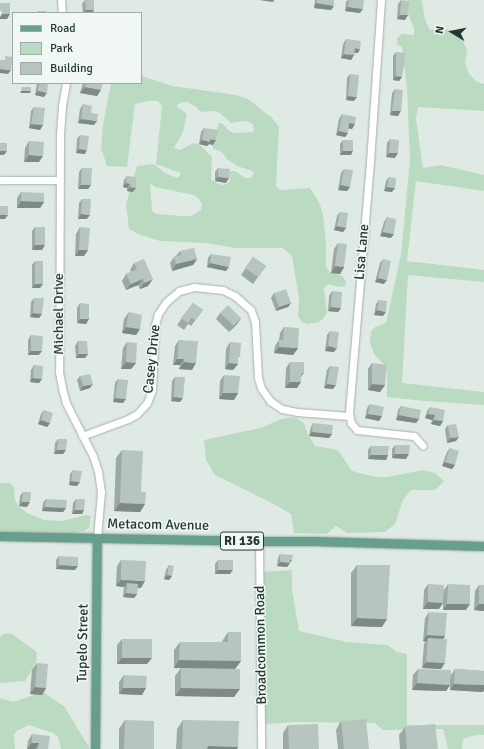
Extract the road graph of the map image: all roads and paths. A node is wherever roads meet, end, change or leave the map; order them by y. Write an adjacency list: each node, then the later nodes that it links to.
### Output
1 (61, 0): 3 (street)
2 (381, 0): 7 (street, Lisa Lane)
3 (62, 12)
4 (66, 84): 6 (street, Michael Drive)
5 (0, 180): 6 (street)
6 (60, 180): 8 (street, Michael Drive)
7 (349, 416): 8 (street, Casey Drive); 9 (street)
8 (82, 436): 11 (street, Michael Drive)
9 (423, 446)
10 (0, 536): 11 (main road, Metacom Avenue / RI 136)
11 (97, 538): 12 (main road, Metacom Avenue / RI 136); 14 (main road, Tupelo Street)
12 (259, 541): 13 (main road, Metacom Avenue / RI 136); 15 (street, Broadcommon Road)
13 (484, 546)
14 (95, 749)
15 (262, 749)

